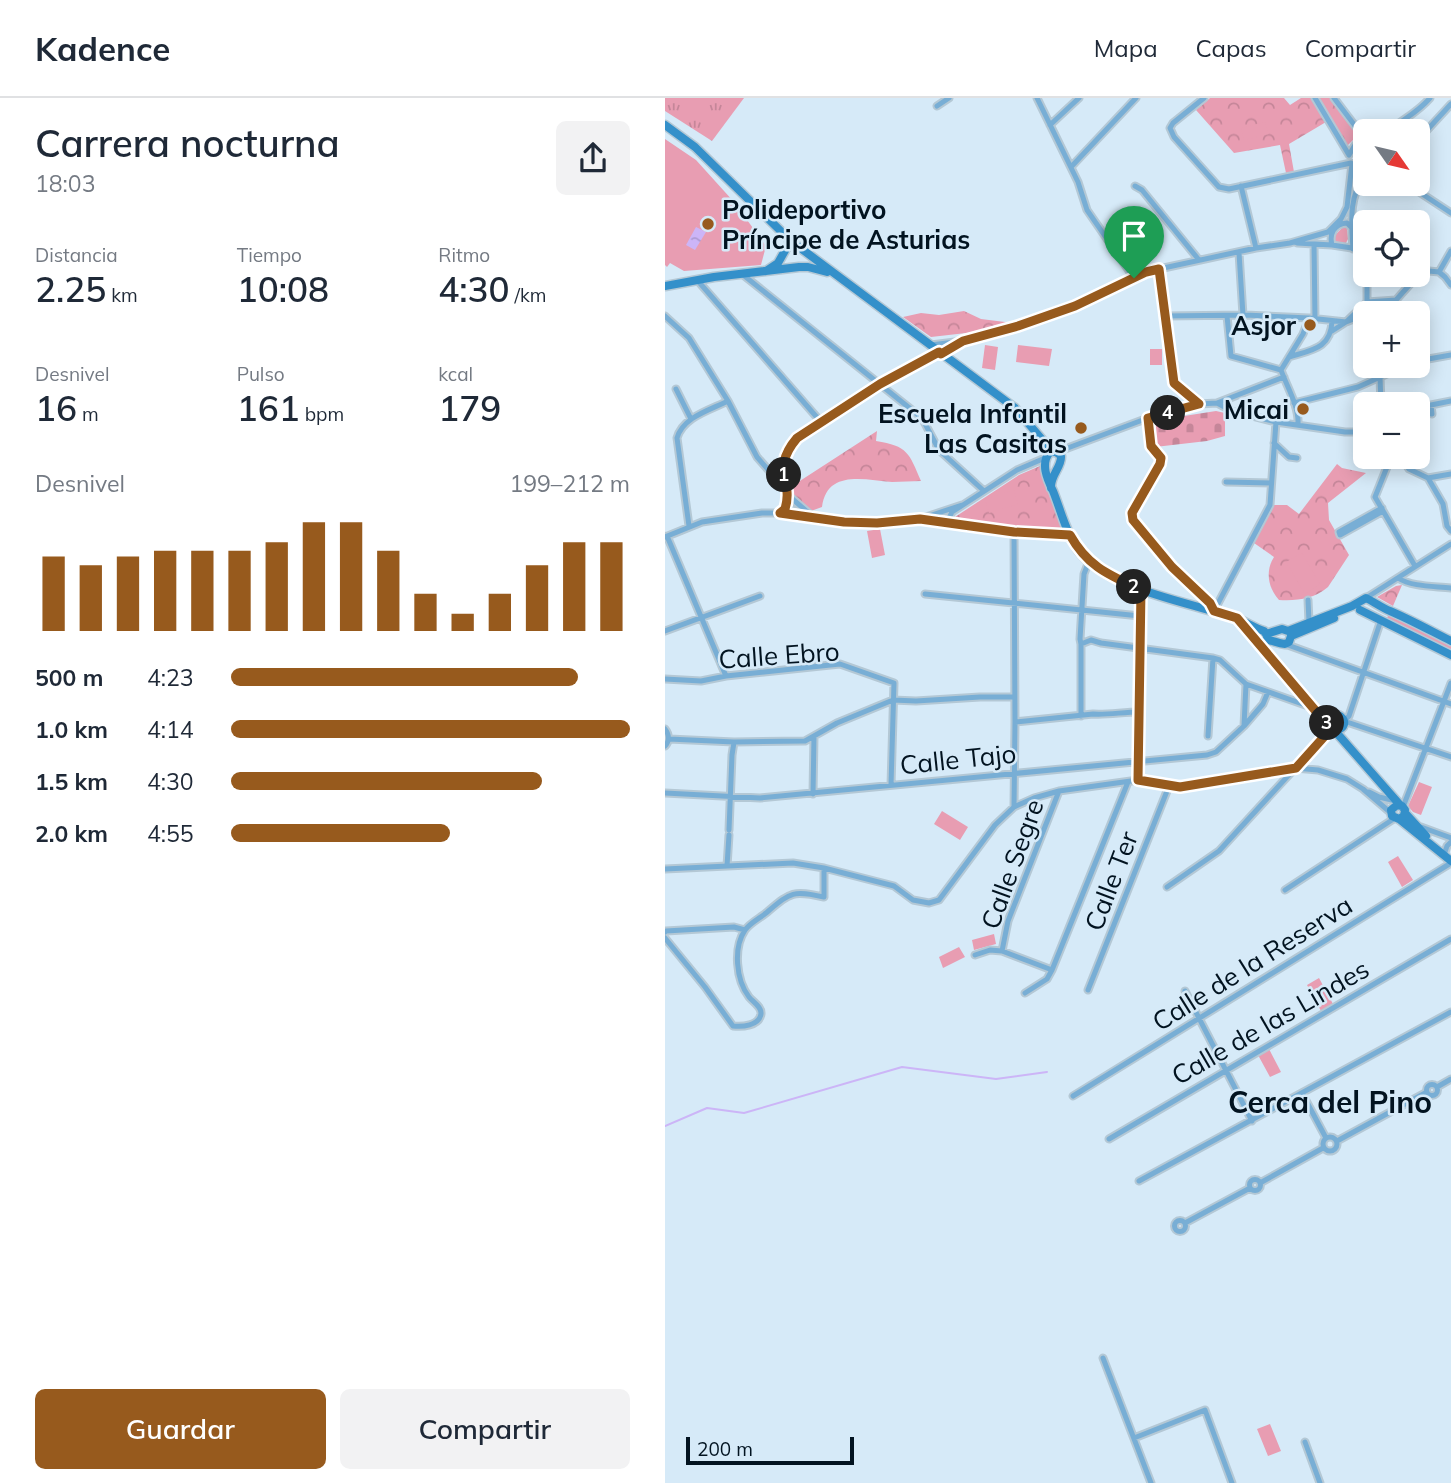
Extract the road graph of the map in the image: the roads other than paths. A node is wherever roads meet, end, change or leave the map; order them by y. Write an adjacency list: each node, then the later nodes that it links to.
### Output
1 (949, 98): 10 (street)
2 (1037, 98): 14 (street)
3 (1079, 98): 14 (street)
4 (1136, 98): 19 (street)
5 (1204, 98): 21 (street)
6 (1315, 98): 17 (street)
7 (1334, 98): 12 (street)
8 (1430, 98): 11 (street)
9 (1451, 104): 15 (street)
10 (937, 106)
11 (1407, 119)
12 (1353, 124)
13 (665, 125): 27 (street)
14 (1050, 125): 19 (street)
15 (1430, 127)
16 (1353, 147): 17 (street)
17 (1349, 155): 18 (street)
18 (1352, 164): 21 (street); 25 (street)
19 (1071, 167): 45 (street)
20 (1135, 186): 37 (street)
21 (1241, 186): 32 (street)
22 (1354, 196): 26 (street)
23 (1425, 196): 24 (street)
24 (1451, 213)
25 (1335, 227): 26 (street); 28 (street); 30 (street)
26 (1351, 228): 33 (street)
27 (780, 232): 31 (street); 35 (street)
28 (1290, 243): 29 (street); 32 (street)
29 (1314, 244): 30 (street); 56 (street)
30 (1332, 245): 33 (street)
31 (799, 248): 35 (street); 38 (street); 44 (street)
32 (1256, 248): 36 (street)
33 (1353, 248)
34 (1451, 251): 42 (street)
35 (783, 253): 38 (street); 40 (street)
36 (1239, 253): 37 (street); 51 (street)
37 (1199, 260): 39 (street)
38 (795, 268): 40 (street); 44 (street)
39 (1159, 269): 45 (street); 54 (street)
40 (766, 271): 43 (street)
41 (1430, 271): 42 (street)
42 (1439, 272): 48 (street)
43 (742, 274): 46 (street); 70 (street)
44 (833, 274): 62 (street)
45 (1134, 278): 61 (street)
46 (698, 281): 47 (street); 80 (street)
47 (666, 285)
48 (1451, 285)
49 (1406, 287): 50 (street)
50 (1382, 301)
51 (1243, 315): 55 (street); 56 (street)
52 (1353, 315): 59 (street)
53 (665, 316): 72 (street)
54 (1165, 316): 55 (street); 76 (street)
55 (1227, 316): 67 (street)
56 (1312, 318): 58 (street); 65 (street)
57 (1353, 320): 59 (street)
58 (1332, 321): 59 (street); 60 (street)
59 (1346, 322): 60 (street)
60 (1332, 331): 65 (street)
61 (963, 341): 62 (street); 63 (street)
62 (929, 345): 63 (street)
63 (940, 353): 70 (street); 85 (street)
64 (1451, 355): 66 (street)
65 (1289, 357): 67 (street)
66 (1430, 358)
67 (1281, 370): 68 (street)
68 (1284, 377): 74 (street); 75 (street)
69 (1378, 378): 75 (street)
70 (880, 384): 80 (street); 100 (street)
71 (676, 389): 79 (street)
72 (728, 401): 79 (street); 95 (street)
73 (1451, 401): 77 (street)
74 (1216, 403): 76 (street); 81 (street)
75 (1294, 403): 82 (street)
76 (1199, 404): 78 (street)
77 (1431, 405)
78 (1148, 418): 86 (street); 129 (street)
79 (691, 419): 110 (street)
80 (821, 422): 91 (street)
81 (1276, 422): 82 (street); 84 (street)
82 (1298, 424): 83 (street)
83 (1353, 432)
84 (1275, 443): 88 (street); 98 (street)
85 (1046, 444): 87 (street); 89 (street)
86 (1075, 445): 87 (street); 90 (street)
87 (1057, 452): 89 (street); 90 (street)
88 (1297, 458)
89 (1046, 459): 90 (street); 99 (street); 100 (street)
90 (1058, 466): 99 (street)
91 (783, 468): 95 (street); 101 (street)
92 (1386, 469): 104 (street)
93 (1409, 469): 96 (street)
94 (1451, 474): 96 (street)
95 (772, 475): 101 (street)
96 (1428, 478): 111 (street)
97 (1226, 482): 98 (street)
98 (1272, 483): 129 (street)
99 (1051, 488): 113 (street)
100 (984, 491): 103 (street)
101 (786, 492): 102 (street); 105 (street); 106 (street)
102 (796, 504): 106 (street); 107 (street)
103 (962, 505): 108 (street); 109 (street)
104 (1383, 509): 104 (street); 117 (street)
105 (780, 513): 106 (street); 110 (street)
106 (792, 514): 107 (street)
107 (813, 517): 108 (street)
108 (920, 519): 109 (street)
109 (953, 523): 112 (street)
110 (689, 526): 114 (street)
111 (1451, 531)
112 (1014, 532): 113 (street); 125 (street)
113 (1070, 535): 116 (street)
114 (666, 536): 131 (street)
115 (1451, 544): 117 (street)
116 (1089, 561): 120 (street); 126 (street)
117 (1415, 566): 118 (street)
118 (1398, 578): 119 (street); 123 (street)
119 (1451, 587)
120 (1141, 590): 129 (street); 130 (street)
121 (925, 594): 125 (street)
122 (760, 596): 131 (street)
123 (1365, 599): 127 (street); 128 (street); 133 (street)
124 (1308, 600): 133 (street)
125 (1015, 603): 126 (street); 150 (street)
126 (1082, 609): 130 (street); 140 (street)
127 (1360, 610): 132 (street); 136 (street)
128 (1386, 610): 132 (street); 138 (street)
129 (1214, 611): 137 (street)
130 (1140, 616): 141 (street)
131 (701, 617): 134 (street); 145 (street)
132 (1381, 620): 142 (street); 144 (street)
133 (1309, 622): 136 (street)
134 (665, 631)
135 (1279, 631): 136 (street); 137 (street); 139 (street)
136 (1290, 633): 139 (street)
137 (1261, 638): 139 (street); 153 (street)
138 (1451, 641)
139 (1282, 643): 144 (street)
140 (1081, 644): 141 (street); 155 (street)
141 (1139, 648): 143 (street); 154 (street)
142 (1451, 655)
143 (1213, 658): 148 (street); 162 (street)
144 (1364, 673): 152 (street); 156 (street)
145 (726, 676): 146 (street, Calle Ebro); 151 (street, Calle Ebro)
146 (665, 679)
147 (1451, 683): 152 (street)
148 (1246, 684): 149 (street); 158 (street)
149 (1268, 692): 153 (street); 158 (street, Calle Tajo)
150 (1014, 697): 151 (street); 157 (street)
151 (893, 700): 161 (street); 175 (street)
152 (1448, 703): 167 (street)
153 (1313, 708): 156 (street); 159 (street)
154 (1139, 712): 155 (street); 169 (street)
155 (1081, 716): 157 (street)
156 (1342, 721): 159 (street); 159 (street); 165 (street); 167 (street)
157 (1015, 722): 171 (street)
158 (1244, 726): 169 (street, Calle Tajo)
159 (1332, 728): 165 (street); 170 (street)
160 (665, 729): 163 (street)
161 (814, 736): 164 (street); 179 (street)
162 (1208, 736)
163 (669, 739): 164 (street); 166 (street)
164 (734, 741): 180 (street)
165 (1346, 744): 172 (street)
166 (665, 746)
167 (1427, 748): 168 (street); 183 (street)
168 (1451, 757)
169 (1138, 761): 171 (street, Calle Tajo); 173 (street)
170 (1296, 768): 176 (street); 181 (street); 191 (street)
171 (1014, 772): 175 (street, Calle Tajo); 182 (street)
172 (1377, 778): 181 (street); 183 (street)
173 (1138, 780): 174 (street); 176 (street)
174 (1128, 782): 177 (street); 199 (street)
175 (891, 785): 179 (street, Calle Tajo)
176 (1169, 786): 200 (street, Calle Ter)
177 (1059, 791): 182 (street); 197 (street, Calle Segre)
178 (665, 793): 180 (street, Calle Tajo)
179 (813, 794): 180 (street, Calle Tajo)
180 (730, 798): 188 (street)
181 (1379, 800): 183 (street); 183 (street)
182 (1014, 807): 189 (street)
183 (1399, 811): 184 (street); 186 (street); 192 (street)
184 (1419, 826): 185 (street); 186 (street)
185 (1451, 840): 187 (street)
186 (1435, 846): 187 (street)
187 (1449, 859): 204 (street, Calle de la Reserva)
188 (727, 866): 189 (street); 190 (street)
189 (824, 868): 193 (street)
190 (665, 869)
191 (1167, 887)
192 (1285, 890)
193 (745, 930): 194 (street); 195 (street)
194 (665, 932)
195 (665, 939)
196 (1451, 940): 205 (street, Calle de las Lindes)
197 (1002, 951): 198 (street); 199 (street)
198 (975, 955)
199 (1052, 970): 202 (street)
200 (1089, 990)
201 (1185, 991): 204 (street)
202 (1025, 993)
203 (1451, 1012): 207 (street)
204 (1198, 1018): 205 (street); 208 (street, Calle de la Reserva)
205 (1225, 1070): 209 (street); 211 (street, Calle de las Lindes)
206 (1451, 1079): 212 (street)
207 (1302, 1093): 209 (street); 210 (street)
208 (1073, 1096)
209 (1252, 1121): 214 (street)
210 (1326, 1138): 212 (street); 213 (street)
211 (1109, 1139)
212 (1337, 1141): 213 (street)
213 (1324, 1148): 215 (street)
214 (1139, 1181)
215 (1185, 1223)
216 (1103, 1358): 217 (street)
217 (1134, 1438): 219 (street); 220 (street)
218 (1305, 1442): 221 (street)
219 (1151, 1483)
220 (1233, 1483)
221 (1320, 1483)

